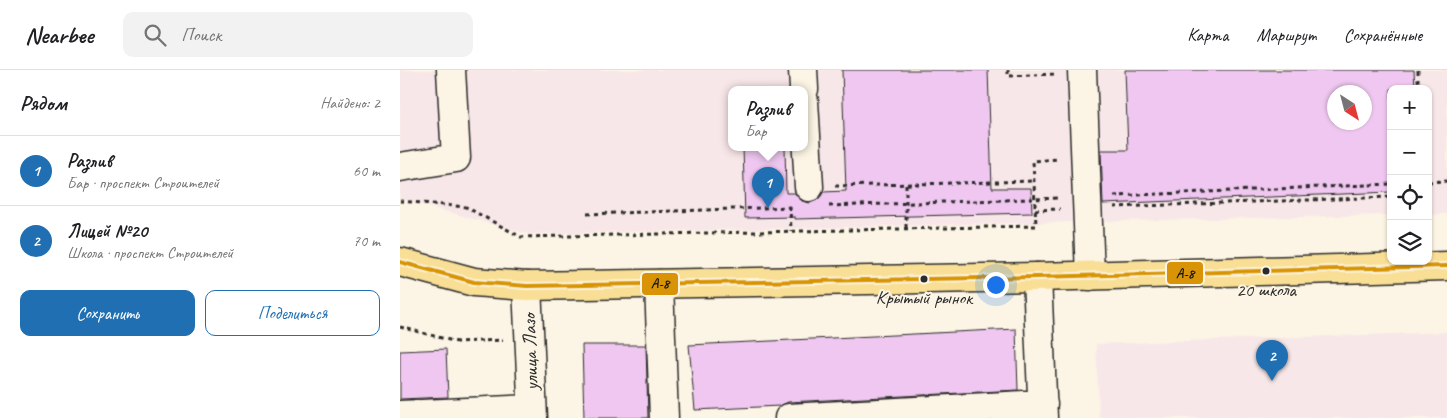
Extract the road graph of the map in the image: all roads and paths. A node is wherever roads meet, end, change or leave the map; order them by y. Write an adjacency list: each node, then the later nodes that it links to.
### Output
1 (451, 70): 10 (street)
2 (803, 70): 7 (street)
3 (1008, 70): 5 (path)
4 (1418, 70): 6 (path)
5 (1082, 72): 9 (street)
6 (1418, 85)
7 (804, 86)
8 (807, 151): 18 (street)
9 (1086, 158): 11 (path); 21 (street)
10 (400, 167)
11 (1034, 181): 14 (path); 17 (path)
12 (1447, 181): 13 (path)
13 (1432, 182)
14 (906, 184): 18 (path); 20 (path)
15 (1387, 184): 21 (path)
16 (1387, 197): 21 (path)
17 (1035, 199): 20 (path); 21 (path); 22 (path)
18 (809, 200): 20 (path); 23 (path)
19 (400, 201): 24 (path)
20 (906, 203): 24 (path)
21 (1087, 203): 22 (path); 27 (street)
22 (1035, 210): 24 (path)
23 (587, 214)
24 (906, 228)
25 (400, 262): 30 (main road)
26 (1447, 266): 27 (main road)
27 (1090, 276): 28 (main road)
28 (1037, 277): 29 (main road); 33 (street)
29 (659, 284): 30 (main road); 36 (street)
30 (527, 286): 34 (street, улица Лазо)
31 (400, 327): 32 (path)
32 (508, 340)
33 (1043, 411): 37 (street)
34 (532, 413): 35 (street)
35 (400, 415)
36 (664, 418)
37 (789, 418)

